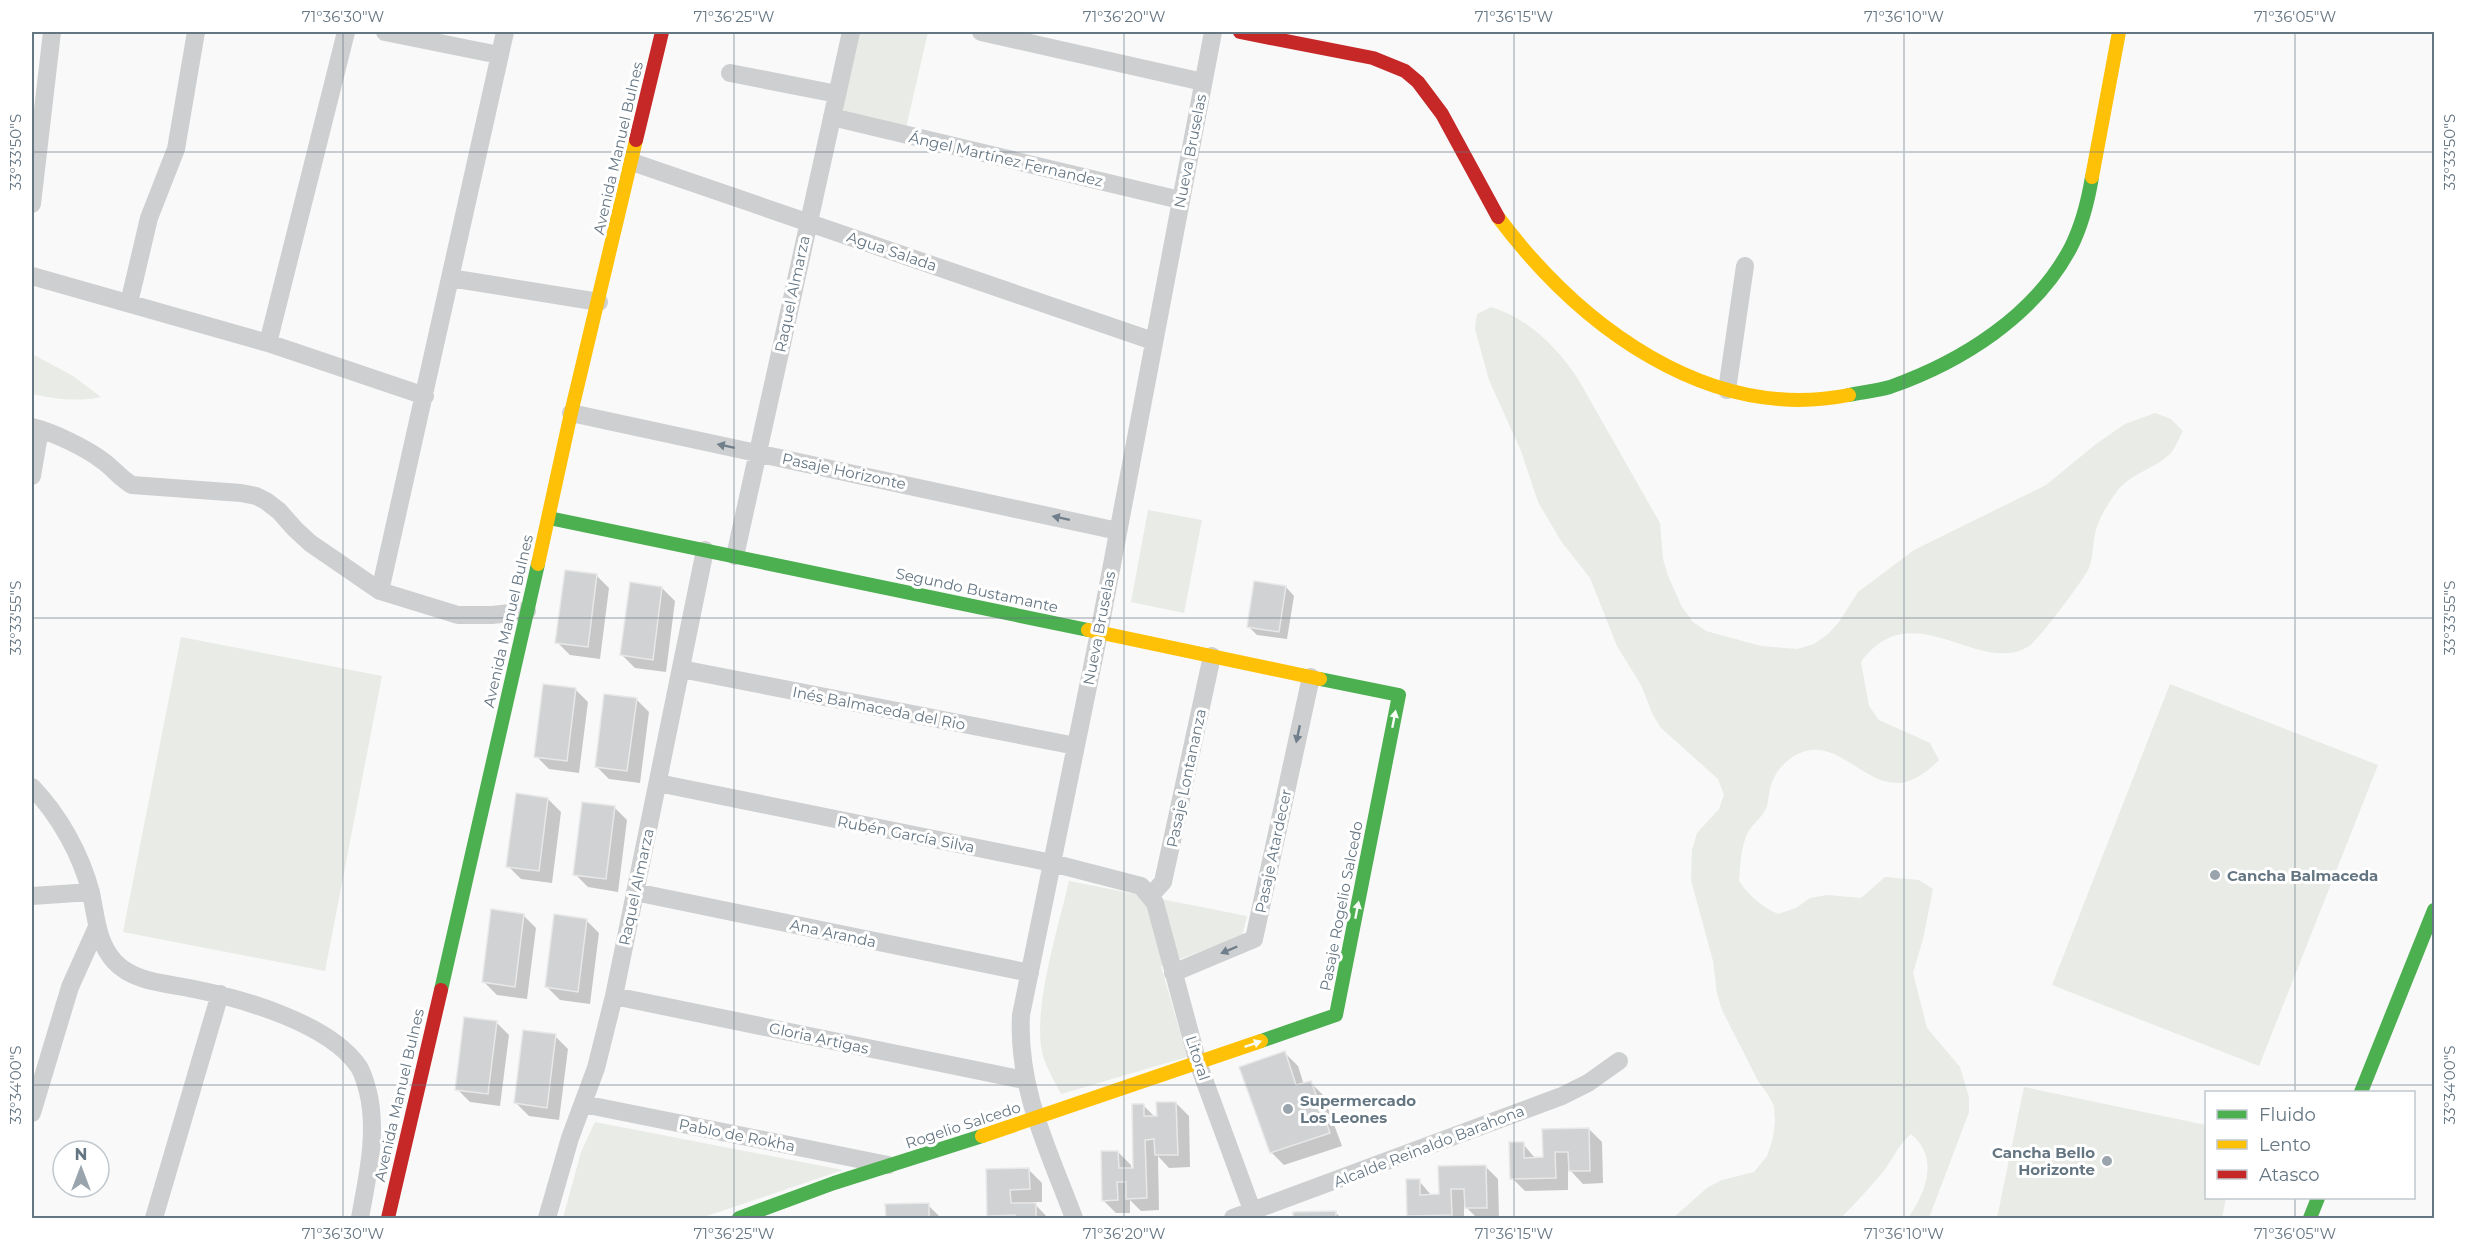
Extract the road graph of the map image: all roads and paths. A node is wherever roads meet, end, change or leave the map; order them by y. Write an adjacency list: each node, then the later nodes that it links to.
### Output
1 (52, 32): 17 (street)
2 (196, 32): 26 (street)
3 (346, 32): 28 (street)
4 (385, 32): 12 (street)
5 (505, 32): 12 (street)
6 (662, 32): 18 (street, Avenida Manuel Bulnes)
7 (851, 32): 15 (street, Raquel Almarza)
8 (981, 32): 14 (street)
9 (1213, 32): 14 (street, Nueva Bruselas)
10 (1240, 32): 29 (street)
11 (2120, 32): 29 (street)
12 (499, 55): 24 (street)
13 (730, 72): 15 (street)
14 (1203, 82): 19 (street, Nueva Bruselas)
15 (837, 94): 16 (street, Raquel Almarza)
16 (832, 117): 19 (street, Ángel Martínez Fernandez); 21 (street, Raquel Almarza)
17 (36, 124): 20 (street)
18 (632, 162): 21 (street, Agua Salada); 25 (street, Avenida Manuel Bulnes)
19 (1180, 200): 27 (street, Nueva Bruselas)
20 (32, 204)
21 (808, 223): 27 (street, Agua Salada); 33 (street, Raquel Almarza)
22 (1745, 266): 29 (street)
23 (32, 276): 26 (street)
24 (450, 278): 25 (street); 30 (street)
25 (598, 302): 31 (street, Avenida Manuel Bulnes)
26 (129, 303): 28 (street)
27 (1153, 341): 36 (street, Nueva Bruselas)
28 (268, 343): 30 (street)
29 (1727, 390)
30 (425, 396): 39 (street)
31 (571, 413): 33 (street, Pasaje Horizonte, one-way to 31); 35 (street, Avenida Manuel Bulnes)
32 (36, 428): 34 (street); 39 (street)
33 (757, 452): 36 (street, Pasaje Horizonte, one-way to 33); 38 (street, Raquel Almarza)
34 (32, 476)
35 (549, 518): 37 (street, Segundo Bustamante); 40 (street, Avenida Manuel Bulnes)
36 (1118, 531): 41 (street, Nueva Bruselas)
37 (705, 550): 38 (street, Segundo Bustamante); 43 (street, Raquel Almarza)
38 (735, 556): 41 (street, Segundo Bustamante)
39 (380, 591): 40 (street)
40 (527, 611): 72 (street, Avenida Manuel Bulnes)
41 (1099, 633): 42 (street, Segundo Bustamante); 46 (street, Nueva Bruselas)
42 (1212, 657): 44 (street, Segundo Bustamante); 52 (street, Pasaje Lontananza)
43 (681, 669): 46 (street, Inés Balmaceda del Rio); 47 (street, Raquel Almarza)
44 (1311, 677): 45 (street, Segundo Bustamante); 57 (street, Pasaje Atardecer, one-way to 57)
45 (1399, 695): 61 (street, Pasaje Rogelio Salcedo, one-way to 45)
46 (1076, 746): 49 (street, Nueva Bruselas)
47 (658, 783): 49 (street, Rubén García Silva); 51 (street, Raquel Almarza)
48 (32, 787): 50 (street)
49 (1052, 863): 52 (street, Rubén García Silva); 56 (street, Nueva Bruselas)
50 (91, 892): 53 (street); 55 (street)
51 (635, 892): 56 (street, Ana Aranda); 59 (street, Raquel Almarza)
52 (1151, 895): 57 (street, Litoral)
53 (32, 897)
54 (2434, 910): 63 (street)
55 (97, 927): 58 (street); 65 (street)
56 (1030, 973): 62 (street, Nueva Bruselas)
57 (1173, 973): 61 (street, Litoral)
58 (220, 994): 70 (street); 71 (street)
59 (614, 996): 62 (street, Gloria Artigas); 64 (street, Raquel Almarza)
60 (1619, 1061): 69 (street, Alcalde Reinaldo Barahona)
61 (1198, 1063): 66 (street, Rogelio Salcedo); 69 (street, Litoral)
62 (1024, 1080): 66 (street, Nueva Bruselas)
63 (2361, 1091)
64 (583, 1104): 67 (street, Pablo de Rokha); 73 (street, Raquel Almarza)
65 (32, 1113)
66 (1036, 1119): 67 (street, Rogelio Salcedo); 75 (street, Nueva Bruselas)
67 (891, 1166): 74 (street, Rogelio Salcedo)
68 (2317, 1199): 77 (street)
69 (1254, 1215): 76 (street, Alcalde Reinaldo Barahona)
70 (154, 1218)
71 (360, 1218)
72 (388, 1218)
73 (547, 1218)
74 (739, 1218)
75 (1074, 1218)
76 (1233, 1218)
77 (2310, 1218)

